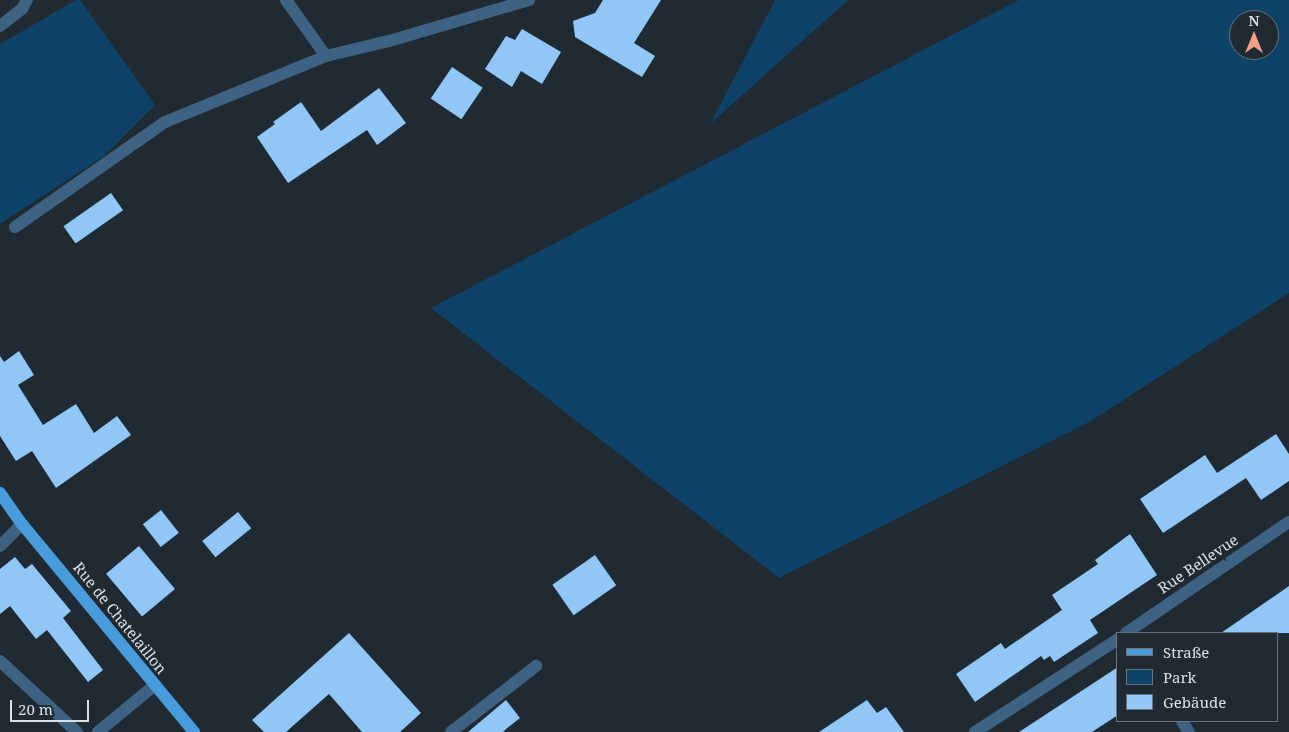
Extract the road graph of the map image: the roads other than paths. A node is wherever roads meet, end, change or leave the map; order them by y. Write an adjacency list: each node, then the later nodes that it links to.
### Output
1 (27, 0): 4 (street)
2 (286, 0): 5 (street)
3 (529, 0): 5 (street)
4 (0, 26)
5 (326, 56): 6 (street)
6 (14, 227)
7 (0, 493): 9 (main road, Rue de Chatelaillon)
8 (1289, 522): 11 (street, Rue Bellevue)
9 (22, 524): 10 (street); 15 (main road, Rue de Chatelaillon)
10 (0, 546)
11 (1128, 632)
12 (1116, 640): 20 (street, Rue Bellevue)
13 (0, 661): 16 (street)
14 (536, 666): 19 (street)
15 (155, 685): 17 (street); 18 (main road, Rue de Chatelaillon)
16 (77, 732)
17 (98, 732)
18 (194, 732)
19 (451, 732)
20 (975, 732)

